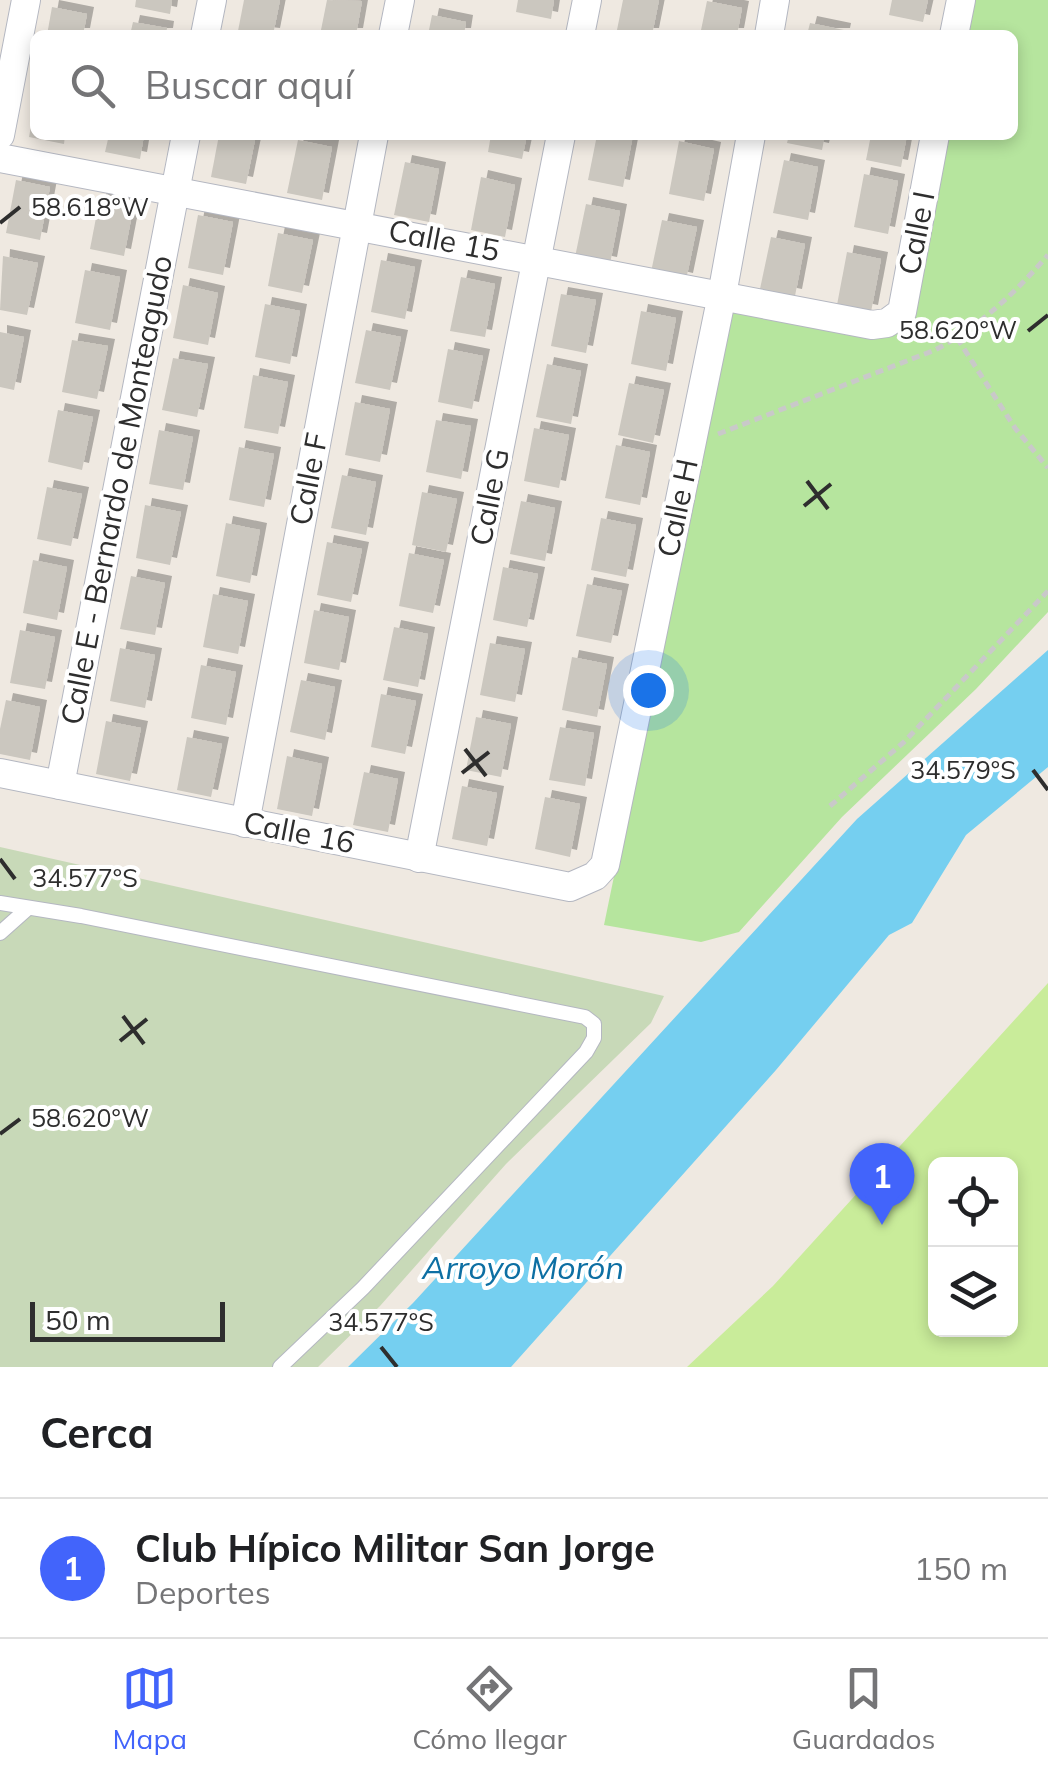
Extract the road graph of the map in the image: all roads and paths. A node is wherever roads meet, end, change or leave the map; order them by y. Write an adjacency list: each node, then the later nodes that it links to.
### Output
1 (26, 0): 12 (street)
2 (212, 0): 7 (street)
3 (400, 0): 8 (street)
4 (587, 0): 9 (street)
5 (775, 0): 10 (street)
6 (961, 0): 11 (street)
7 (206, 30)
8 (395, 30)
9 (581, 30)
10 (770, 30)
11 (955, 30)
12 (0, 135)
13 (185, 140): 19 (street, Calle E - Bernardo de Monteagudo)
14 (373, 140): 20 (street, Calle F)
15 (560, 140): 22 (street, Calle G)
16 (750, 140): 23 (street, Calle H)
17 (934, 140): 24 (street, Calle I)
18 (0, 158): 19 (street, Calle 15)
19 (174, 191): 20 (street, Calle 15); 30 (street, Calle E - Bernardo de Monteagudo)
20 (356, 224): 22 (street, Calle 15); 32 (street, Calle F)
21 (1048, 255): 25 (path)
22 (537, 259): 23 (street, Calle 15); 33 (street, Calle G)
23 (722, 295): 24 (street, Calle 15); 26 (street, Calle H)
24 (887, 323)
25 (958, 338): 26 (path); 27 (path)
26 (690, 445): 34 (street, Calle H)
27 (1048, 468)
28 (1048, 591): 31 (path)
29 (0, 773): 30 (street, Calle 16)
30 (60, 785): 32 (street, Calle 16)
31 (830, 806)
32 (245, 822): 33 (street, Calle 16)
33 (419, 858): 34 (street, Calle 16)
34 (595, 876)
35 (0, 903): 36 (lane)
36 (27, 909): 37 (lane); 38 (lane)
37 (0, 933)
38 (280, 1367)

